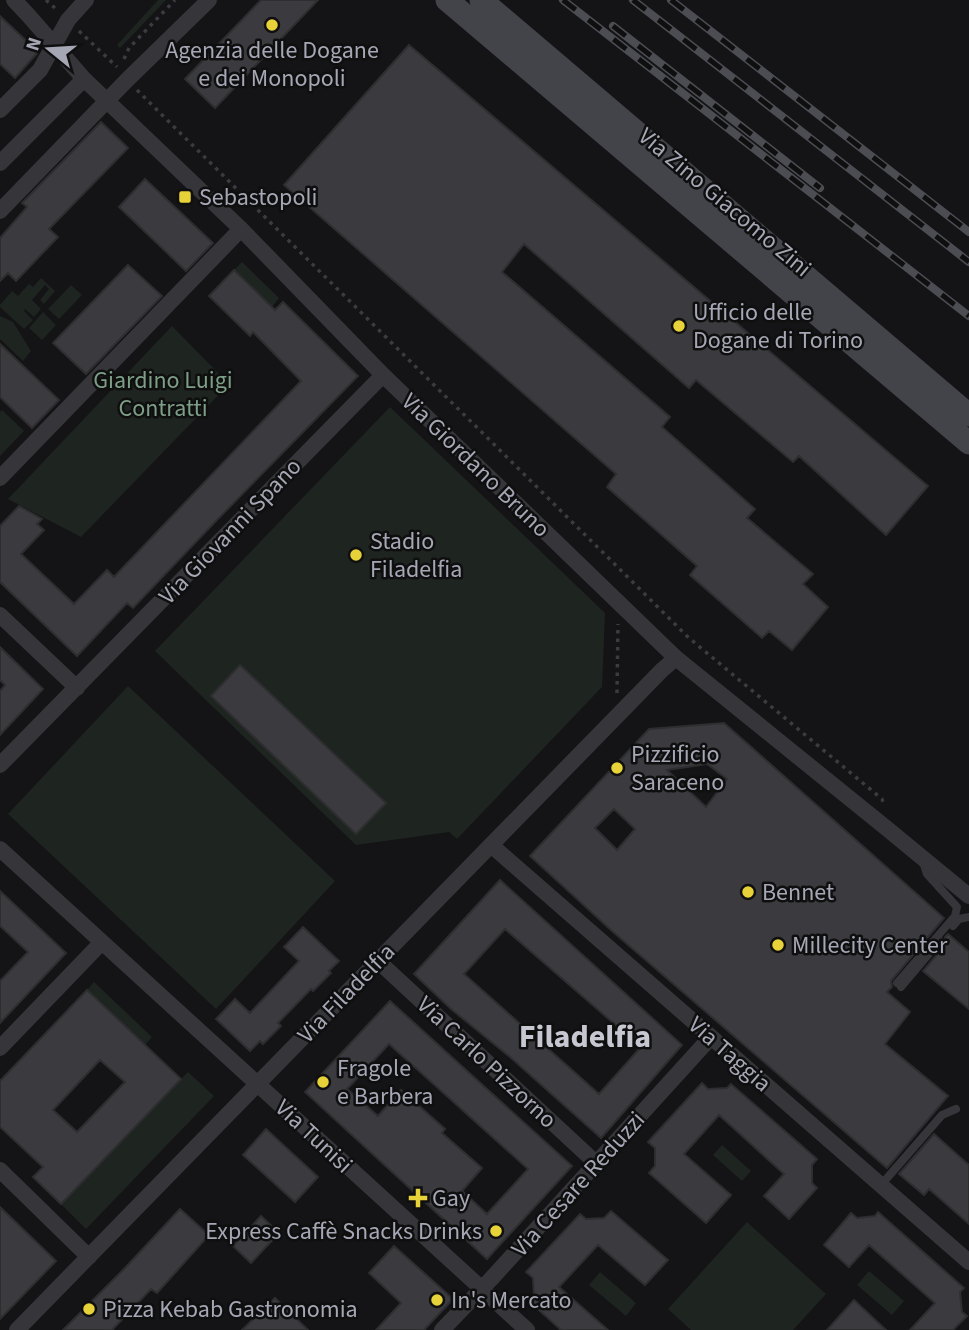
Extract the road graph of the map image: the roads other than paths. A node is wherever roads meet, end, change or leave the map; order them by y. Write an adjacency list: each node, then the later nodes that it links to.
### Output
1 (13, 0): 6 (street, Via Giordano Bruno)
2 (86, 0): 6 (street)
3 (209, 0): 8 (street)
4 (447, 0): 15 (street, Via Zino Giacomo Zini)
5 (481, 0): 14 (street, Via Zino Giacomo Zini)
6 (54, 45): 7 (street, Via Giordano Bruno); 9 (street)
7 (84, 79): 8 (street, Via Giordano Bruno); 10 (street)
8 (107, 101): 11 (street); 12 (street, Via Giordano Bruno)
9 (0, 110)
10 (0, 163)
11 (0, 211)
12 (241, 229): 13 (street, Via Giordano Bruno); 16 (street)
13 (383, 375): 18 (street, Via Giordano Bruno); 19 (street, Via Giovanni Spano)
14 (969, 415)
15 (969, 443)
16 (0, 478)
17 (0, 615): 19 (street)
18 (676, 658): 21 (street, Via Filadelfia); 23 (street, Via Giordano Bruno)
19 (77, 688): 20 (street, Via Giovanni Spano)
20 (0, 765)
21 (491, 845): 27 (street, Via Filadelfia); 28 (street, Via Taggia)
22 (0, 849): 26 (street, Via Tunisi)
23 (921, 856): 24 (street, Via Giordano Bruno); 25 (lane)
24 (969, 896)
25 (969, 917)
26 (102, 942): 29 (street); 30 (street, Via Tunisi)
27 (378, 961): 30 (street, Via Filadelfia); 32 (street, Via Carlo Pizzorno)
28 (712, 1037): 32 (street, Via Cesare Reduzzi); 34 (street, Via Taggia)
29 (0, 1048)
30 (258, 1084): 35 (street, Via Filadelfia); 37 (street, Via Tunisi)
31 (956, 1109): 34 (lane)
32 (596, 1163): 37 (street, Via Cesare Reduzzi)
33 (0, 1170): 35 (street)
34 (881, 1185): 36 (street, Via Taggia)
35 (89, 1257): 38 (street, Via Filadelfia)
36 (969, 1262)
37 (481, 1288): 39 (street, Via Cesare Reduzzi); 40 (street, Via Tunisi)
38 (17, 1330)
39 (443, 1330)
40 (527, 1330)

